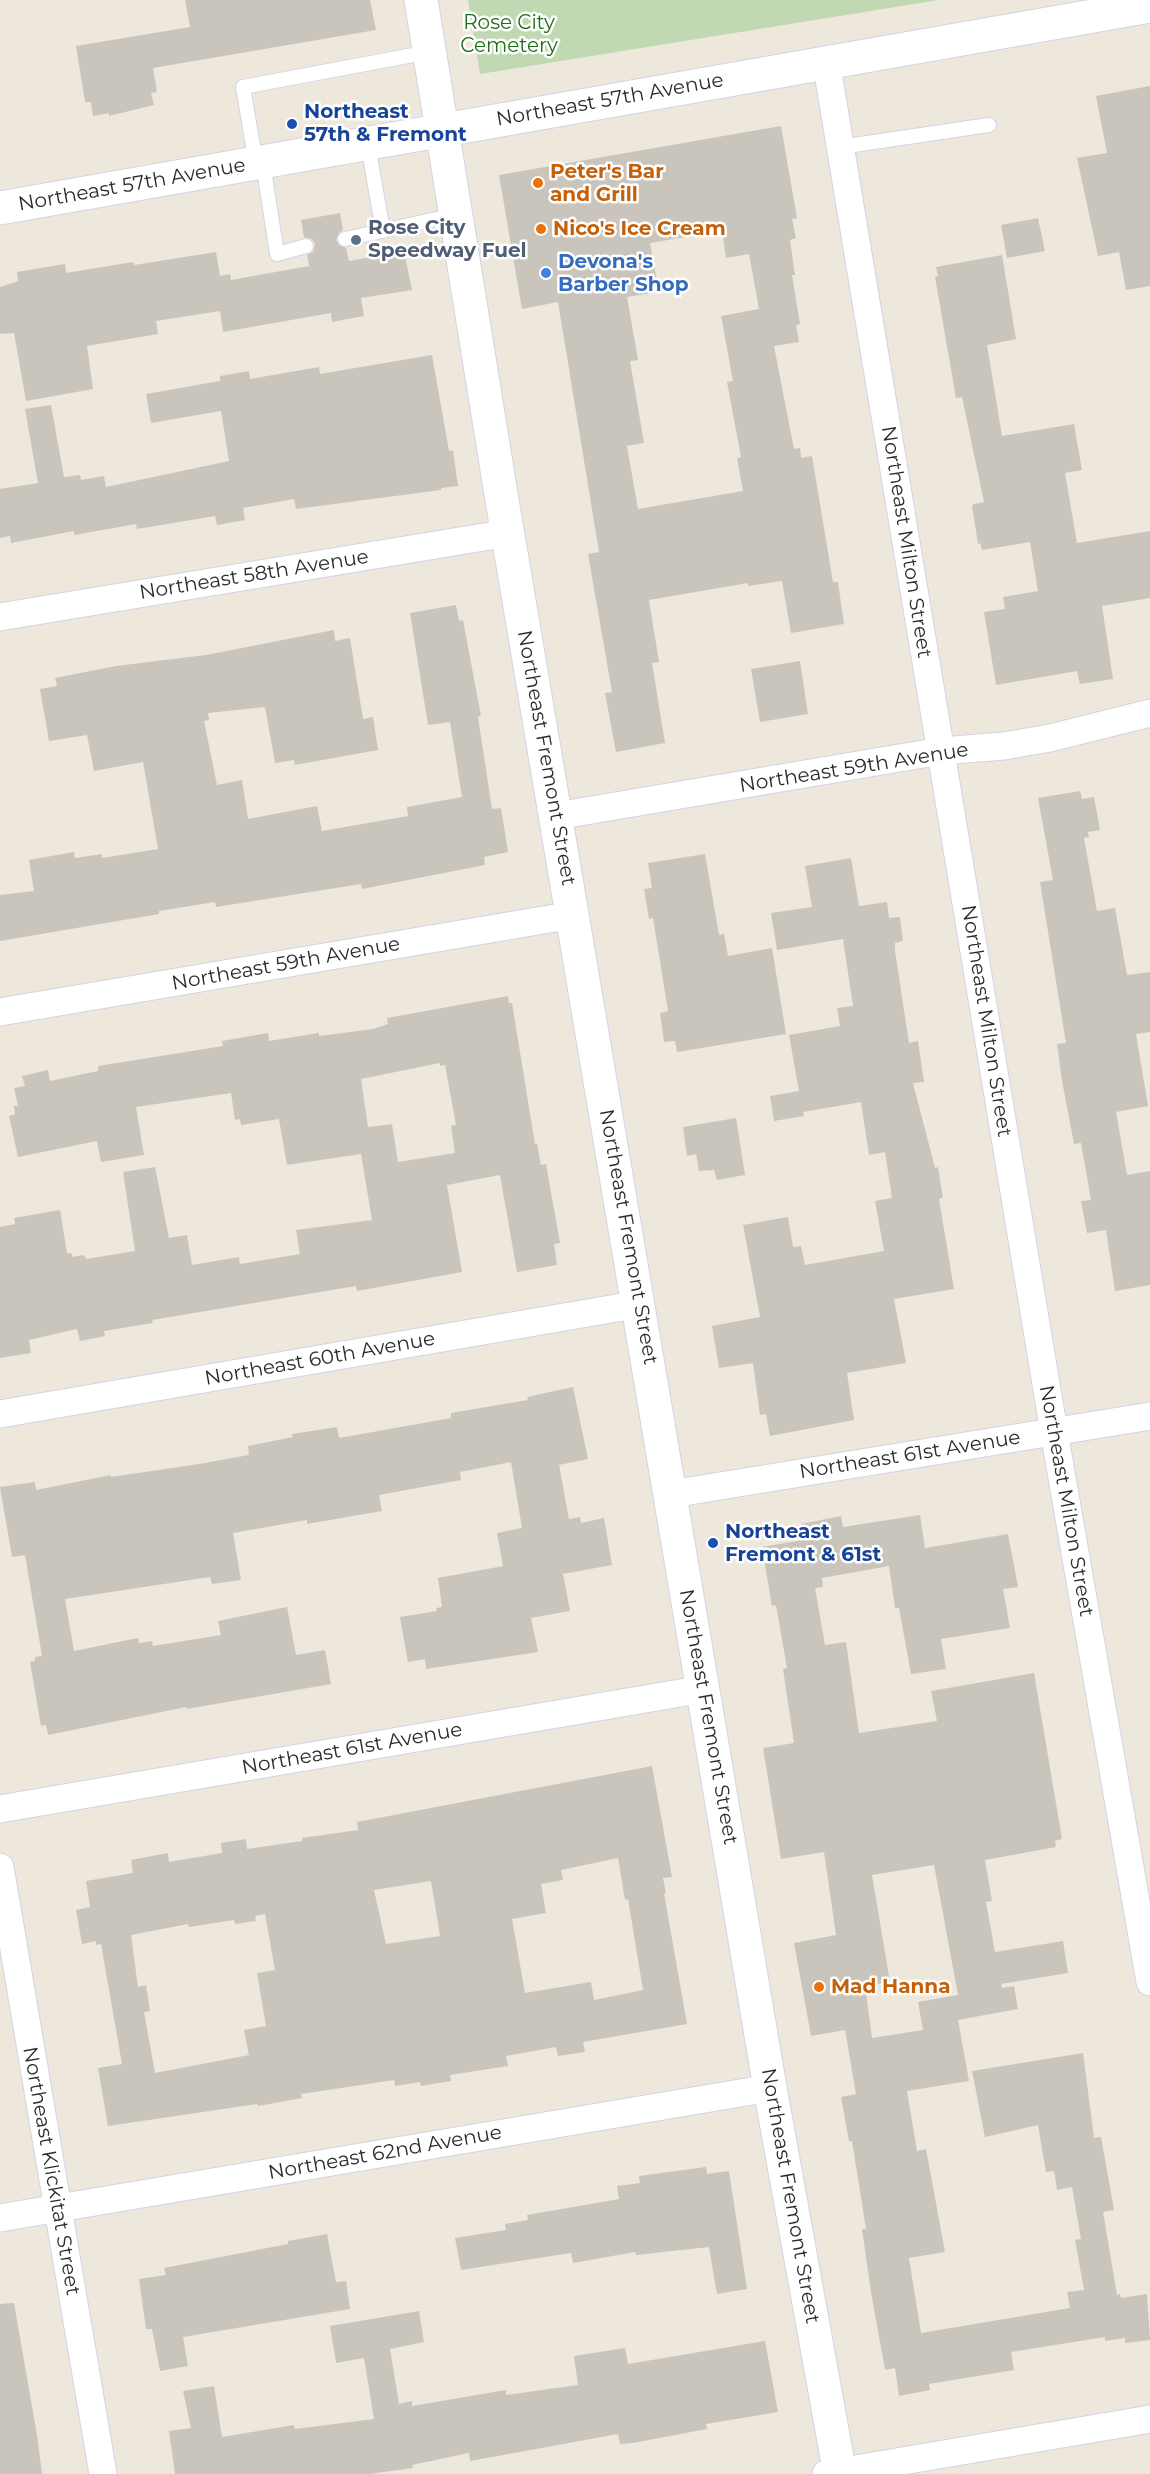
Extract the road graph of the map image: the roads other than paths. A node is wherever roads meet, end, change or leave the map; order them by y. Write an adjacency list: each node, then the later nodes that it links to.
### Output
1 (421, 0): 3 (main road, Northeast Fremont Street)
2 (1150, 6): 4 (main road, Northeast 57th Avenue)
3 (429, 52): 6 (main road, Northeast Fremont Street); 9 (lane)
4 (826, 61): 6 (main road, Northeast 57th Avenue); 8 (street, Northeast Milton Street)
5 (989, 125): 8 (lane)
6 (443, 131): 7 (main road, Northeast 57th Avenue); 11 (main road, Northeast Fremont Street)
7 (368, 145): 9 (main road, Northeast 57th Avenue); 12 (lane)
8 (840, 147): 18 (street, Northeast Milton Street)
9 (259, 164): 10 (main road, Northeast 57th Avenue); 14 (lane)
10 (0, 208)
11 (455, 215): 12 (lane); 15 (main road, Northeast Fremont Street)
12 (383, 231): 13 (lane)
13 (345, 239)
14 (306, 246)
15 (508, 533): 16 (street, Northeast 58th Avenue); 19 (main road, Northeast Fremont Street)
16 (0, 616)
17 (1150, 713): 18 (street, Northeast 59th Avenue)
18 (941, 751): 19 (street, Northeast 59th Avenue); 25 (street, Northeast Milton Street)
19 (556, 816): 20 (main road, Northeast Fremont Street)
20 (573, 915): 21 (street, Northeast 59th Avenue); 22 (main road, Northeast Fremont Street)
21 (0, 1012)
22 (640, 1304): 23 (street, Northeast 60th Avenue); 26 (main road, Northeast Fremont Street)
23 (0, 1414)
24 (1150, 1416): 25 (street, Northeast 61st Avenue)
25 (1054, 1432): 26 (street, Northeast 61st Avenue); 30 (street, Northeast Milton Street)
26 (671, 1494): 27 (main road, Northeast Fremont Street)
27 (704, 1689): 28 (street, Northeast 61st Avenue); 31 (main road, Northeast Fremont Street)
28 (0, 1809)
29 (0, 1867): 32 (street, Northeast Klickitat Street)
30 (1150, 1982)
31 (771, 2088): 32 (street, Northeast 62nd Avenue); 35 (main road, Northeast Fremont Street)
32 (58, 2208): 33 (street, Northeast 62nd Avenue); 36 (street, Northeast Klickitat Street)
33 (0, 2218)
34 (1150, 2419): 35 (street)
35 (835, 2473)
36 (103, 2474)

